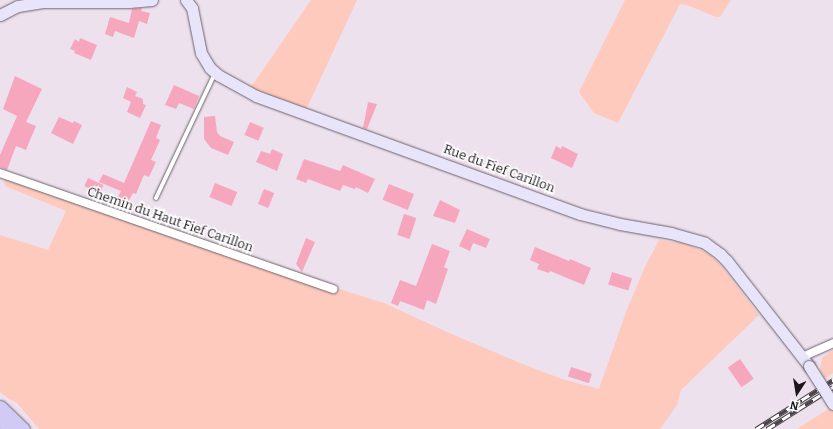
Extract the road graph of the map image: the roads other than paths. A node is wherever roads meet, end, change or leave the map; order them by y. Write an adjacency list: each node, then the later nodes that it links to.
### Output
1 (152, 0): 3 (street)
2 (186, 0): 4 (street, Rue du Fief Carillon)
3 (0, 15)
4 (215, 73): 6 (lane); 9 (street, Rue du Fief Carillon)
5 (0, 173): 7 (street, Chemin du Haut Fief Carillon)
6 (156, 198)
7 (333, 289)
8 (833, 343): 9 (street)
9 (805, 362): 10 (street, Rue du Fief Carillon, bridge)
10 (833, 404)
11 (0, 407): 14 (main road)
12 (0, 419): 13 (main road)
13 (12, 429)
14 (23, 429)

